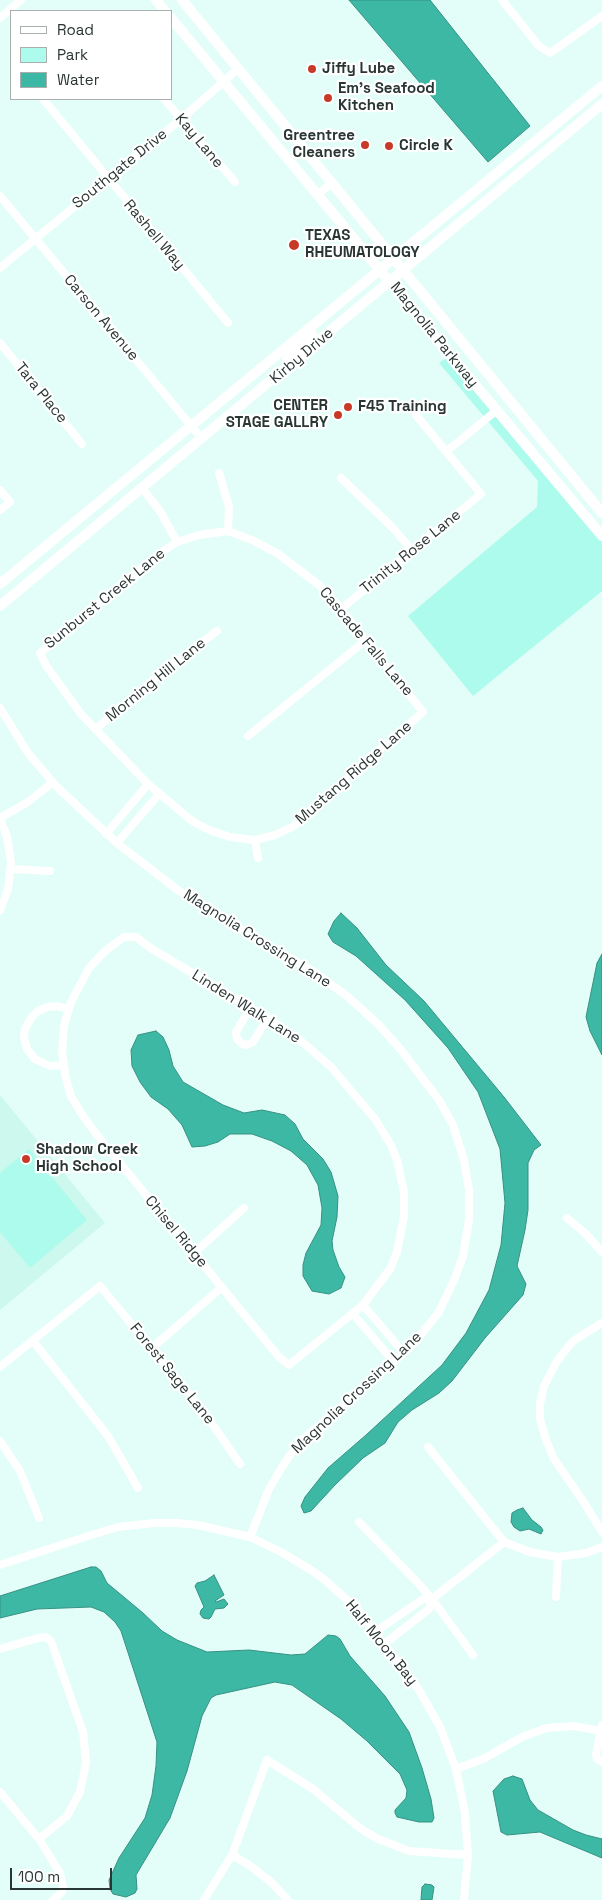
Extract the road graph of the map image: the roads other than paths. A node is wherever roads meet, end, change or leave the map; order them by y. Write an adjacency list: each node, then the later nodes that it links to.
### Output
1 (21, 0): 7 (street)
2 (156, 0): 5 (main road)
3 (182, 0): 9 (main road, Magnolia Parkway)
4 (502, 0): 6 (street)
5 (164, 10)
6 (602, 16)
7 (0, 18)
8 (172, 19): 10 (main road, Magnolia Parkway)
9 (238, 69): 10 (street, Southgate Drive); 20 (main road, Magnolia Parkway)
10 (223, 82): 16 (street, Southgate Drive); 21 (main road, Magnolia Parkway)
11 (602, 86): 15 (main road, Kirby Drive)
12 (44, 100): 18 (street, Rashell Way)
13 (165, 100): 16 (street, Kay Lane)
14 (602, 104): 17 (main road, Kirby Drive)
15 (567, 114): 17 (main road); 24 (main road, Kirby Drive)
16 (181, 119): 18 (street, Southgate Drive); 19 (street, Kay Lane)
17 (576, 126): 27 (main road, Kirby Drive)
18 (108, 179): 23 (street, Southgate Drive); 30 (street, Rashell Way)
19 (235, 182)
20 (332, 183): 21 (street); 24 (main road, Magnolia Parkway)
21 (318, 194): 26 (main road, Magnolia Parkway)
22 (0, 196): 23 (street, Carson Avenue)
23 (35, 238): 25 (street, Southgate Drive); 37 (street, Carson Avenue)
24 (393, 257): 26 (main road, Kirby Drive); 27 (main road, Magnolia Parkway)
25 (0, 268)
26 (380, 269): 28 (main road, Magnolia Parkway); 29 (main road, Kirby Drive)
27 (404, 270): 28 (main road, Kirby Drive); 41 (main road, Magnolia Parkway)
28 (390, 282): 32 (main road, Kirby Drive); 35 (main road, Magnolia Parkway)
29 (357, 288): 31 (main road, Kirby Drive); 32 (main road)
30 (228, 323)
31 (310, 328): 34 (main road); 37 (main road, Kirby Drive)
32 (326, 336): 34 (main road, Kirby Drive)
33 (0, 343): 39 (street, Tara Place)
34 (271, 381): 38 (main road, Kirby Drive)
35 (497, 410): 40 (street); 41 (main road); 49 (main road, Magnolia Parkway)
36 (416, 415): 40 (street)
37 (191, 427): 38 (street, Carson Avenue); 52 (main road, Kirby Drive)
38 (202, 439): 44 (main road, Kirby Drive)
39 (82, 444)
40 (447, 451): 51 (street, Trinity Rose Lane)
41 (567, 471): 47 (main road, Magnolia Parkway)
42 (219, 473): 48 (street)
43 (341, 478): 51 (street)
44 (142, 488): 50 (street); 53 (main road, Kirby Drive)
45 (0, 490): 46 (street)
46 (0, 510)
47 (602, 513)
48 (228, 531): 50 (street, Sunburst Creek Lane); 54 (street, Cascade Falls Lane)
49 (602, 536)
50 (177, 542): 59 (street, Sunburst Creek Lane)
51 (412, 550): 54 (street, Trinity Rose Lane)
52 (0, 584)
53 (0, 606)
54 (341, 609): 56 (street, Cascade Falls Lane)
55 (218, 631): 59 (street, Morning Hill Lane)
56 (366, 640): 58 (street, Cascade Falls Lane); 60 (street)
57 (0, 708): 61 (street, Magnolia Crossing Lane)
58 (423, 712): 66 (street, Mustang Ridge Lane)
59 (96, 729): 62 (street)
60 (248, 736)
61 (53, 782): 64 (street); 65 (street, Magnolia Crossing Lane)
62 (148, 784): 63 (street); 65 (street)
63 (159, 794): 66 (street); 67 (street)
64 (0, 818): 69 (street)
65 (106, 834): 67 (street, Magnolia Crossing Lane)
66 (255, 840): 68 (street)
67 (117, 844): 87 (street, Magnolia Crossing Lane)
68 (258, 858)
69 (11, 869): 70 (street); 71 (street)
70 (50, 872)
71 (0, 910)
72 (124, 938): 73 (street, Linden Walk Lane); 74 (street, Chisel Ridge)
73 (250, 1008): 75 (street, Linden Walk Lane); 75 (street)
74 (69, 1009): 76 (street, Chisel Ridge); 76 (street)
75 (268, 1018): 82 (street, Linden Walk Lane)
76 (64, 1065): 80 (street, Chisel Ridge)
77 (244, 1208): 80 (street)
78 (567, 1218): 79 (street)
79 (602, 1252)
80 (194, 1253): 81 (street, Chisel Ridge)
81 (222, 1287): 86 (street); 89 (street, Chisel Ridge)
82 (363, 1306): 83 (street, Linden Walk Lane); 87 (street)
83 (353, 1314): 88 (street); 89 (street, Linden Walk Lane)
84 (602, 1323): 97 (street)
85 (33, 1341): 86 (street, Forest Sage Lane); 90 (street); 94 (street)
86 (152, 1348): 93 (street, Forest Sage Lane)
87 (404, 1354): 88 (street, Magnolia Crossing Lane)
88 (394, 1362): 98 (street, Magnolia Crossing Lane)
89 (289, 1366)
90 (0, 1368)
91 (0, 1441): 95 (street)
92 (428, 1447): 99 (street)
93 (240, 1464)
94 (138, 1488)
95 (39, 1518)
96 (359, 1522): 104 (street)
97 (602, 1532)
98 (250, 1537): 102 (street, Half Moon Bay); 105 (street, Half Moon Bay)
99 (504, 1542): 101 (street); 104 (street)
100 (602, 1546): 101 (street)
101 (558, 1557): 103 (street)
102 (0, 1565)
103 (556, 1597)
104 (432, 1599): 105 (street); 106 (street); 108 (street)
105 (376, 1632): 106 (street, Half Moon Bay)
106 (384, 1644): 111 (street, Half Moon Bay)
107 (0, 1649): 113 (street)
108 (472, 1655)
109 (601, 1729): 110 (street); 111 (street)
110 (602, 1762)
111 (456, 1769): 114 (street, Half Moon Bay)
112 (0, 1792): 113 (street)
113 (39, 1840): 116 (street)
114 (468, 1855): 115 (street); 119 (street, Half Moon Bay)
115 (232, 1856): 117 (street); 118 (street)
116 (53, 1900)
117 (204, 1900)
118 (288, 1900)
119 (464, 1900)

